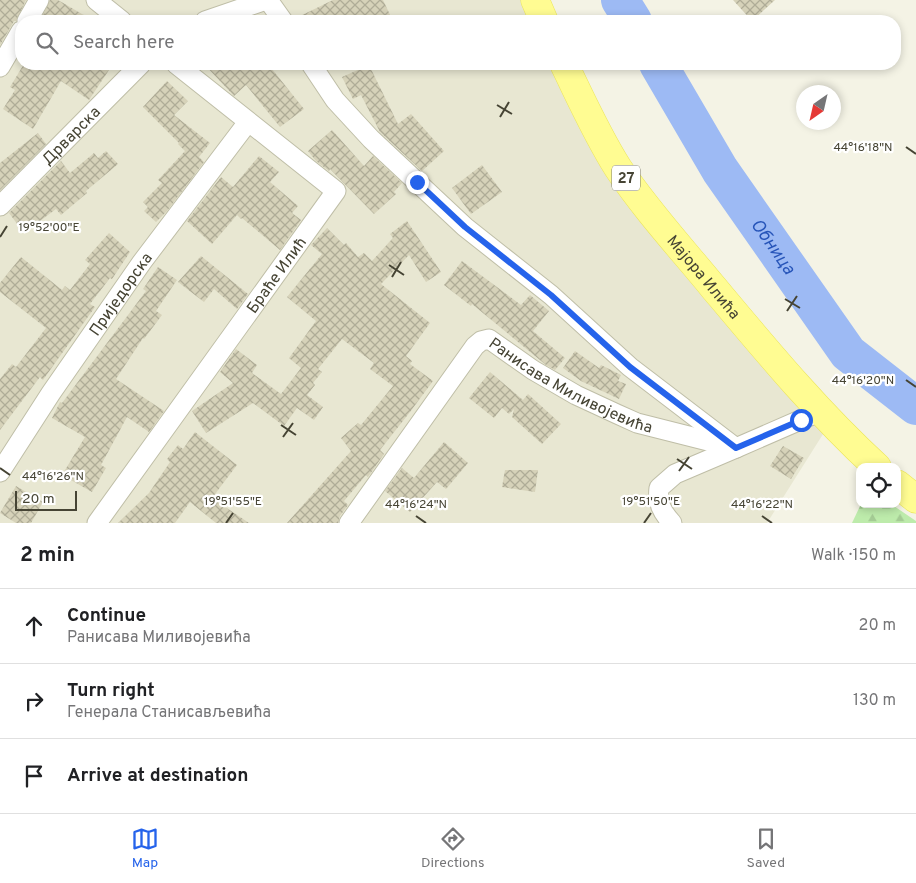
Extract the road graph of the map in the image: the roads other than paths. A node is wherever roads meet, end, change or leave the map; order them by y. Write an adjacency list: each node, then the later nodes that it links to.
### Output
1 (39, 0): 5 (street)
2 (96, 0): 6 (street)
3 (535, 0): 9 (main road)
4 (261, 1): 7 (street); 8 (street)
5 (30, 15)
6 (115, 15)
7 (222, 15)
8 (276, 15)
9 (541, 15)
10 (15, 41): 11 (street)
11 (0, 67)
12 (135, 70): 17 (street, Дрварска)
13 (183, 70): 16 (street, Браће Илић)
14 (315, 70): 19 (street)
15 (567, 70): 18 (main road, Мајора Илића / 27)
16 (248, 122): 21 (street, Приједорска); 24 (street, Браће Илић)
17 (0, 206)
18 (820, 412): 19 (street); 20 (main road, Мајора Илића / 27)
19 (736, 448): 25 (street, Ранисава Миливојевића); 26 (street)
20 (872, 463)
21 (0, 472)
22 (901, 487): 23 (main road)
23 (916, 499)
24 (97, 523)
25 (349, 523)
26 (672, 523)

